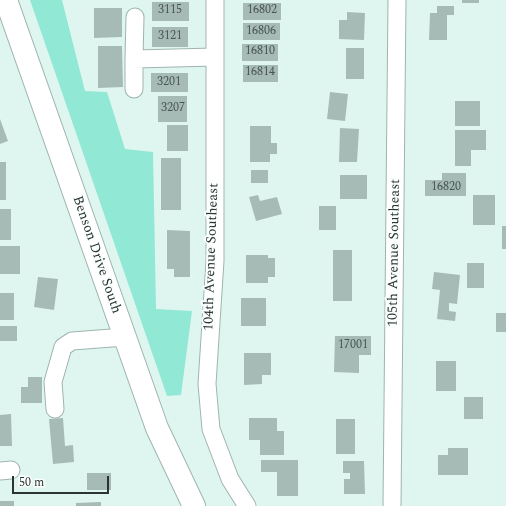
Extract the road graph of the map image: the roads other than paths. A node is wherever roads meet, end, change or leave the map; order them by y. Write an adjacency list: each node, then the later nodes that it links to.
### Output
1 (6, 0): 8 (main road, Benson Drive South)
2 (215, 0): 5 (street, 104th Avenue Southeast)
3 (397, 0): 12 (street, 105th Avenue Southeast)
4 (135, 17): 6 (street)
5 (215, 57): 6 (street); 11 (street, 104th Avenue Southeast)
6 (134, 59): 7 (street)
7 (134, 89)
8 (125, 337): 9 (street); 10 (main road, Benson Drive South)
9 (55, 409)
10 (194, 506)
11 (247, 506)
12 (392, 506)

